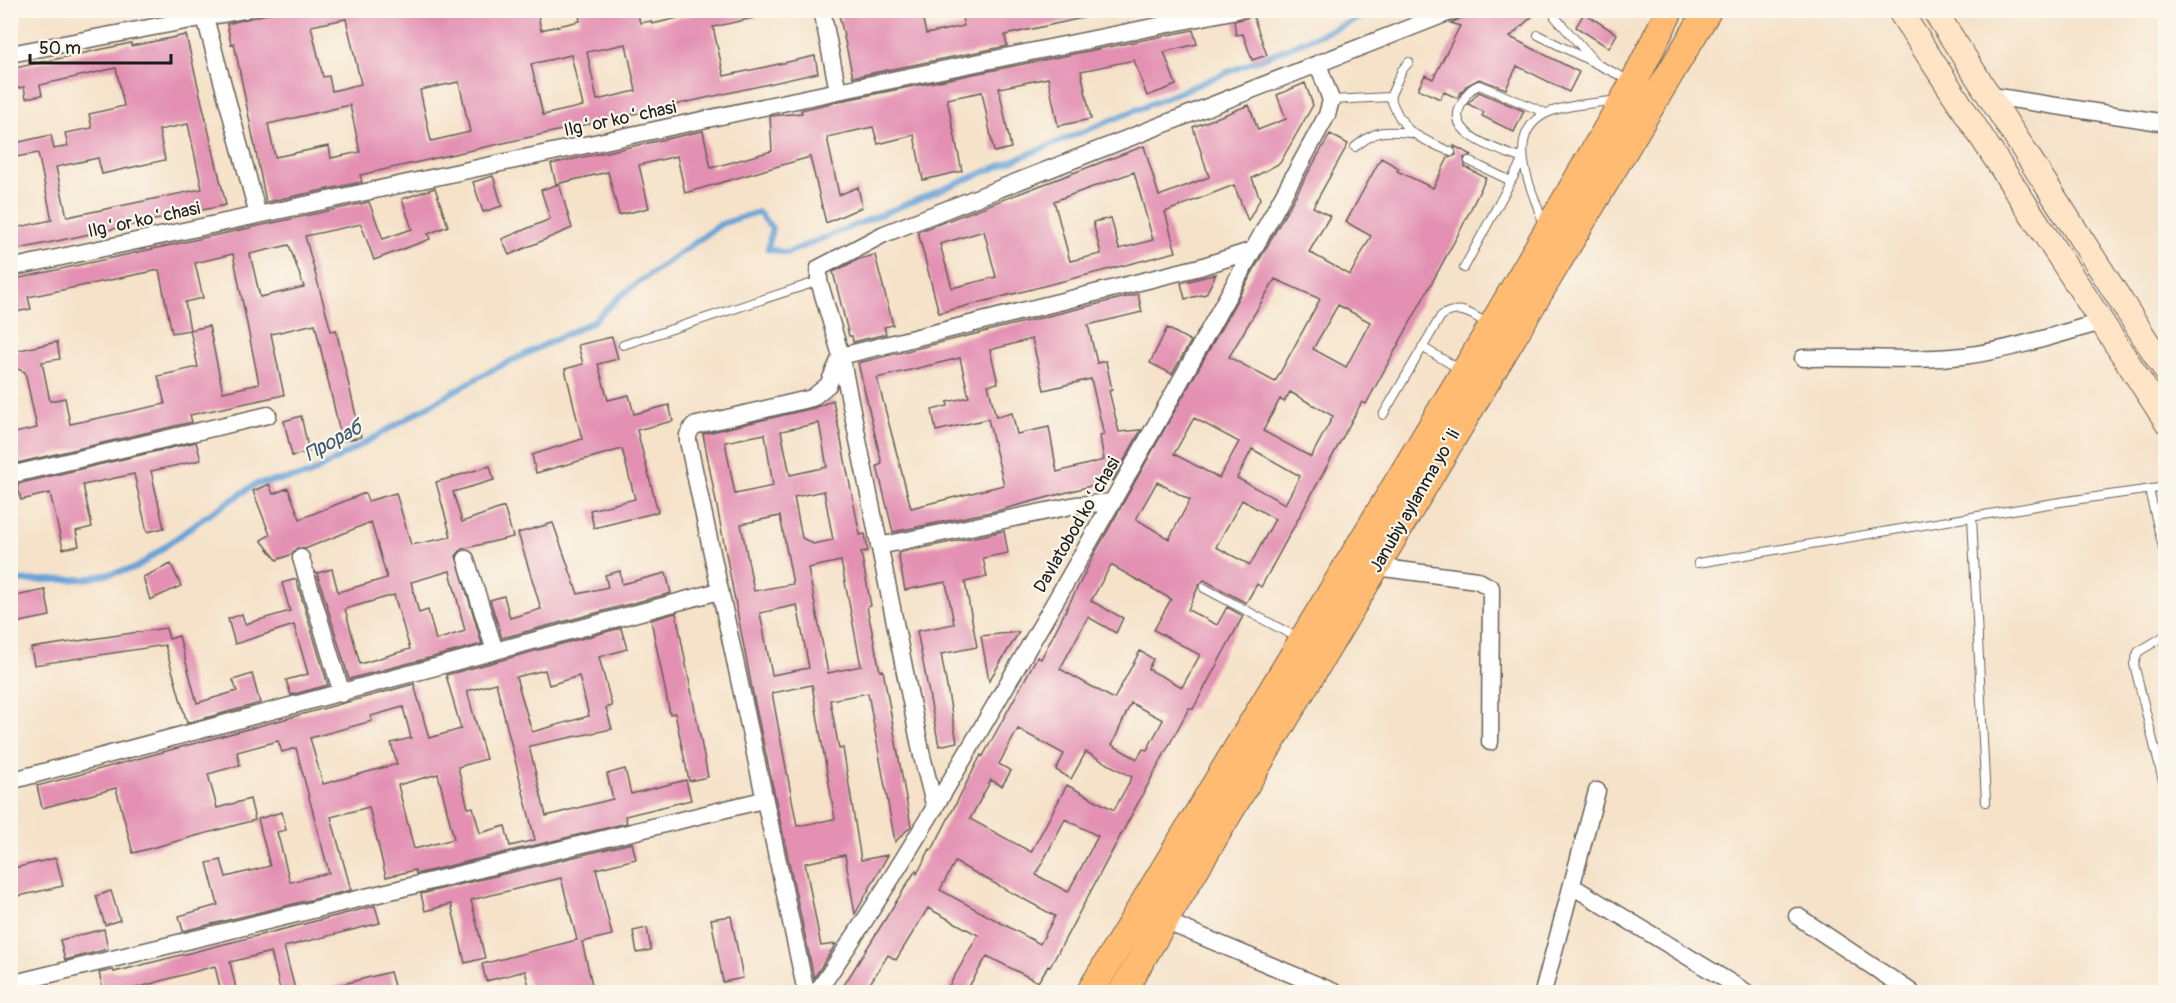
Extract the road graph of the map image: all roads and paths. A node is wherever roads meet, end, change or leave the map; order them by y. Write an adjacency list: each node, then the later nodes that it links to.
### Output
1 (244, 10): 10 (street)
2 (822, 10): 17 (street)
3 (1237, 10): 17 (street, Ilgʻor koʻchasi)
4 (1455, 10): 14 (street)
5 (1554, 10): 15 (lane)
6 (1708, 10): 56 (highway, Janubiy aylanma yoʻli)
7 (1899, 10): 35 (main road)
8 (1934, 10): 18 (main road)
9 (1667, 12): 16 (highway, Janubiy aylanma yoʻli)
10 (204, 15): 12 (street); 29 (street)
11 (1538, 35): 15 (lane)
12 (10, 54)
13 (1409, 62): 19 (lane)
14 (1318, 64): 20 (street); 34 (street)
15 (1600, 67): 16 (lane)
16 (1629, 90): 21 (lane); 30 (highway, Janubiy aylanma yoʻli)
17 (838, 91): 29 (street, Ilgʻor koʻchasi)
18 (1986, 95): 22 (street); 41 (main road)
19 (1390, 97): 20 (lane); 23 (lane)
20 (1331, 100): 31 (street, Davlatobod koʻchasi)
21 (1546, 113): 26 (lane); 26 (lane)
22 (2166, 123)
23 (1410, 133): 24 (lane); 25 (lane)
24 (1355, 147)
25 (1451, 152)
26 (1522, 159): 28 (lane); 30 (lane)
27 (1469, 161): 28 (lane)
28 (1511, 181): 33 (lane)
29 (258, 215): 32 (street, Ilgʻor koʻchasi)
30 (1547, 233): 36 (highway, Janubiy aylanma yoʻli)
31 (1253, 250): 39 (street); 49 (street, Davlatobod koʻchasi)
32 (10, 268)
33 (1464, 268)
34 (819, 281): 37 (lane); 39 (street)
35 (2101, 322): 40 (street); 45 (main road)
36 (1492, 326): 38 (lane); 42 (highway, Janubiy aylanma yoʻli)
37 (623, 345)
38 (1422, 348): 42 (lane); 44 (lane)
39 (842, 356): 51 (street); 58 (street)
40 (1803, 358)
41 (2166, 371)
42 (1465, 372): 60 (highway, Janubiy aylanma yoʻli)
43 (268, 415): 46 (street)
44 (1383, 415)
45 (2166, 421)
46 (10, 475)
47 (2166, 487): 48 (lane)
48 (2149, 490): 50 (lane); 54 (lane)
49 (1113, 502): 51 (street); 69 (street, Davlatobod koʻchasi)
50 (1972, 517): 55 (lane); 68 (lane)
51 (879, 546): 69 (street)
52 (301, 558): 62 (street)
53 (466, 559): 61 (street)
54 (2166, 560)
55 (1698, 563)
56 (1376, 567): 63 (street); 72 (highway, Janubiy aylanma yoʻli)
57 (1204, 588): 60 (lane)
58 (719, 591): 61 (street); 67 (street)
59 (2166, 634): 66 (lane)
60 (1301, 640): 76 (highway, Janubiy aylanma yoʻli)
61 (495, 651): 62 (street)
62 (342, 694): 64 (street)
63 (1490, 742)
64 (10, 781)
65 (1597, 791): 70 (street)
66 (2166, 793)
67 (763, 800): 73 (street); 74 (street)
68 (1986, 802)
69 (935, 808): 75 (street, Davlatobod koʻchasi)
70 (1572, 886): 79 (street); 80 (street)
71 (1797, 916): 81 (street)
72 (1165, 921): 77 (highway, Janubiy aylanma yoʻli); 78 (street)
73 (10, 984)
74 (806, 993)
75 (817, 993)
76 (1090, 993)
77 (1122, 993)
78 (1334, 993)
79 (1543, 993)
80 (1746, 993)
81 (1911, 993)

